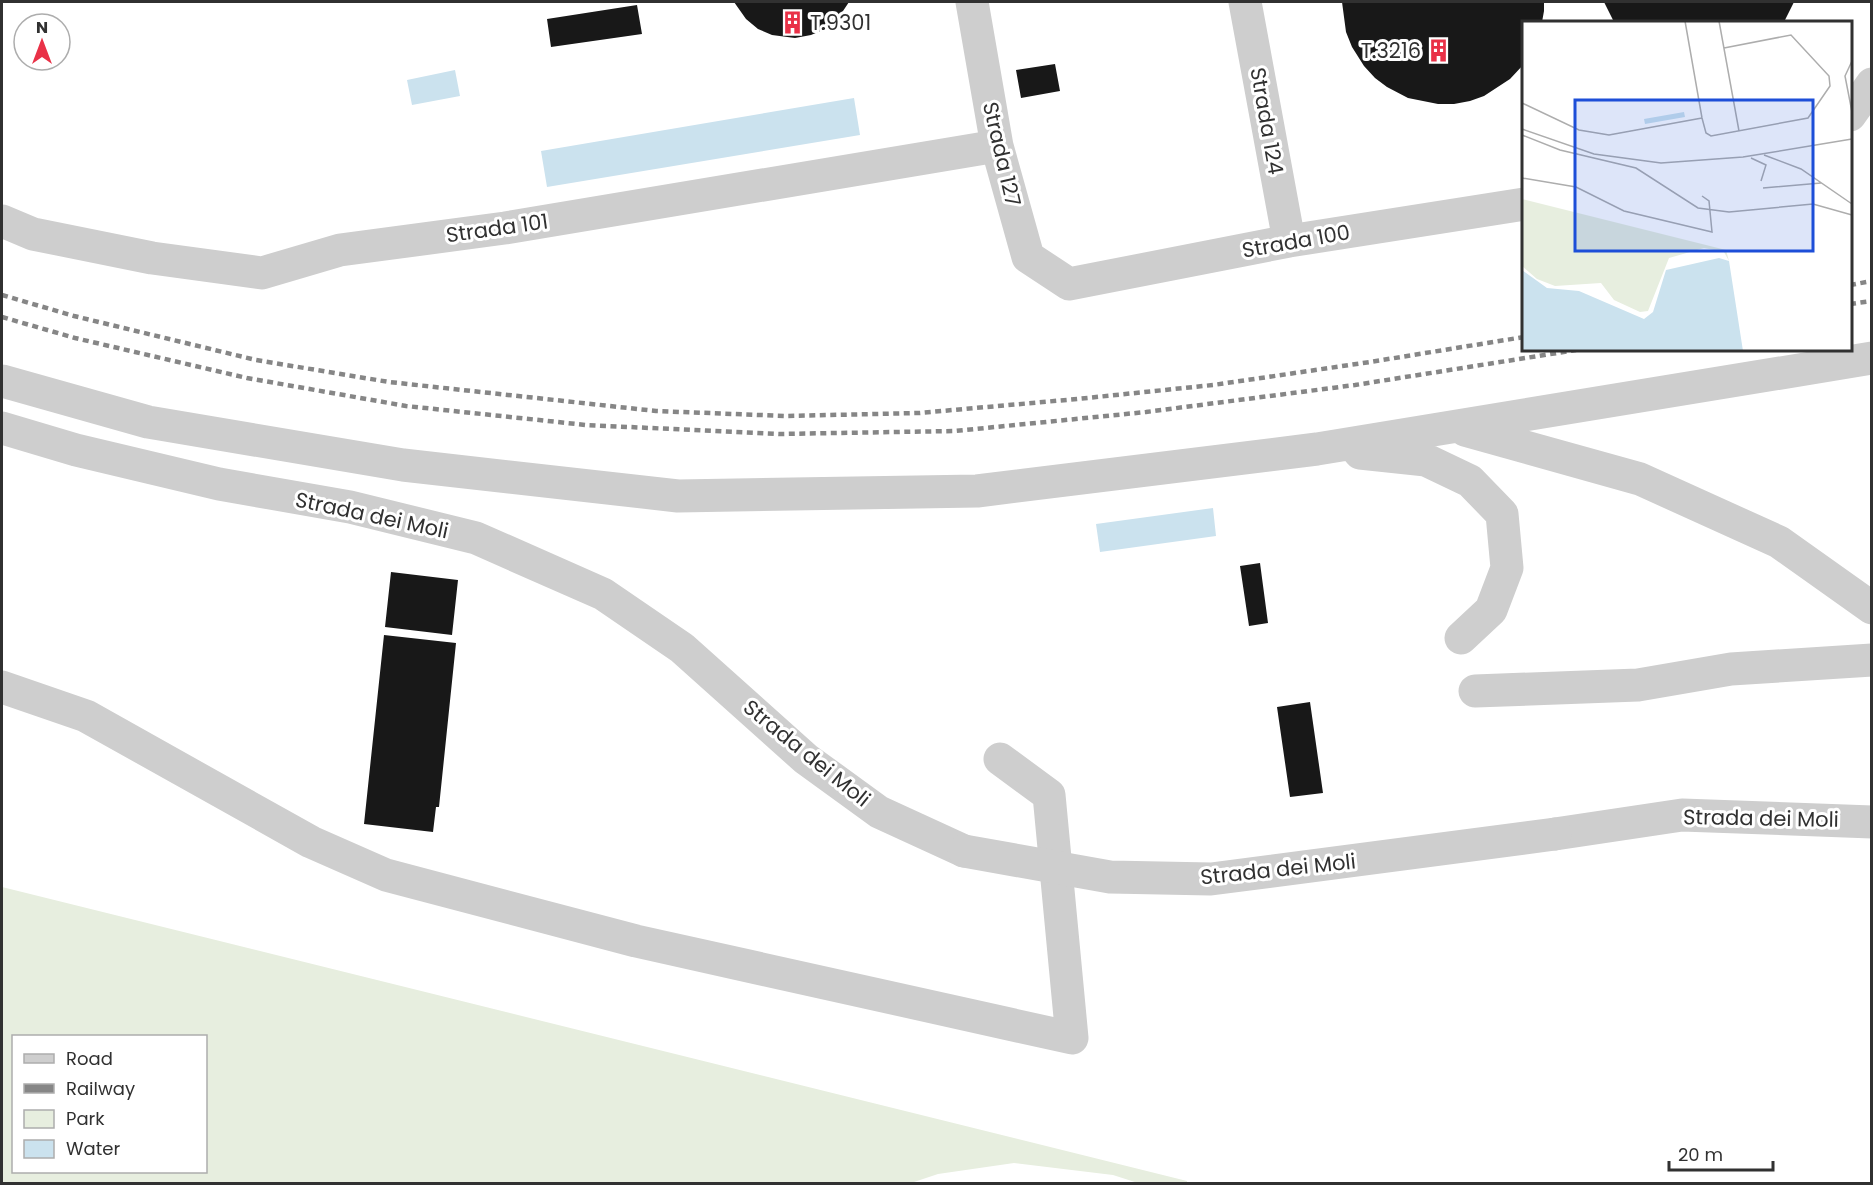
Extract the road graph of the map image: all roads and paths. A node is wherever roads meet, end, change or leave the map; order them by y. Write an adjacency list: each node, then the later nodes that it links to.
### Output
1 (972, 2): 5 (street, Strada 127)
2 (1245, 2): 8 (street, Strada 124)
3 (1872, 84): 4 (street)
4 (1852, 114)
5 (997, 146): 7 (street, Strada 101); 9 (street, Strada 127)
6 (1522, 204): 8 (street, Strada 100)
7 (2, 221)
8 (1289, 241): 9 (street, Strada 100)
9 (1070, 284)
10 (1872, 358): 12 (street)
11 (2, 381): 14 (street)
12 (1454, 427): 14 (street); 15 (street)
13 (2, 428): 21 (street, Strada dei Moli, bridge)
14 (1317, 449): 16 (street)
15 (1872, 608)
16 (1461, 638)
17 (1872, 660): 19 (street)
18 (2, 687): 20 (street)
19 (1475, 691)
20 (1000, 759)
21 (1872, 822)

